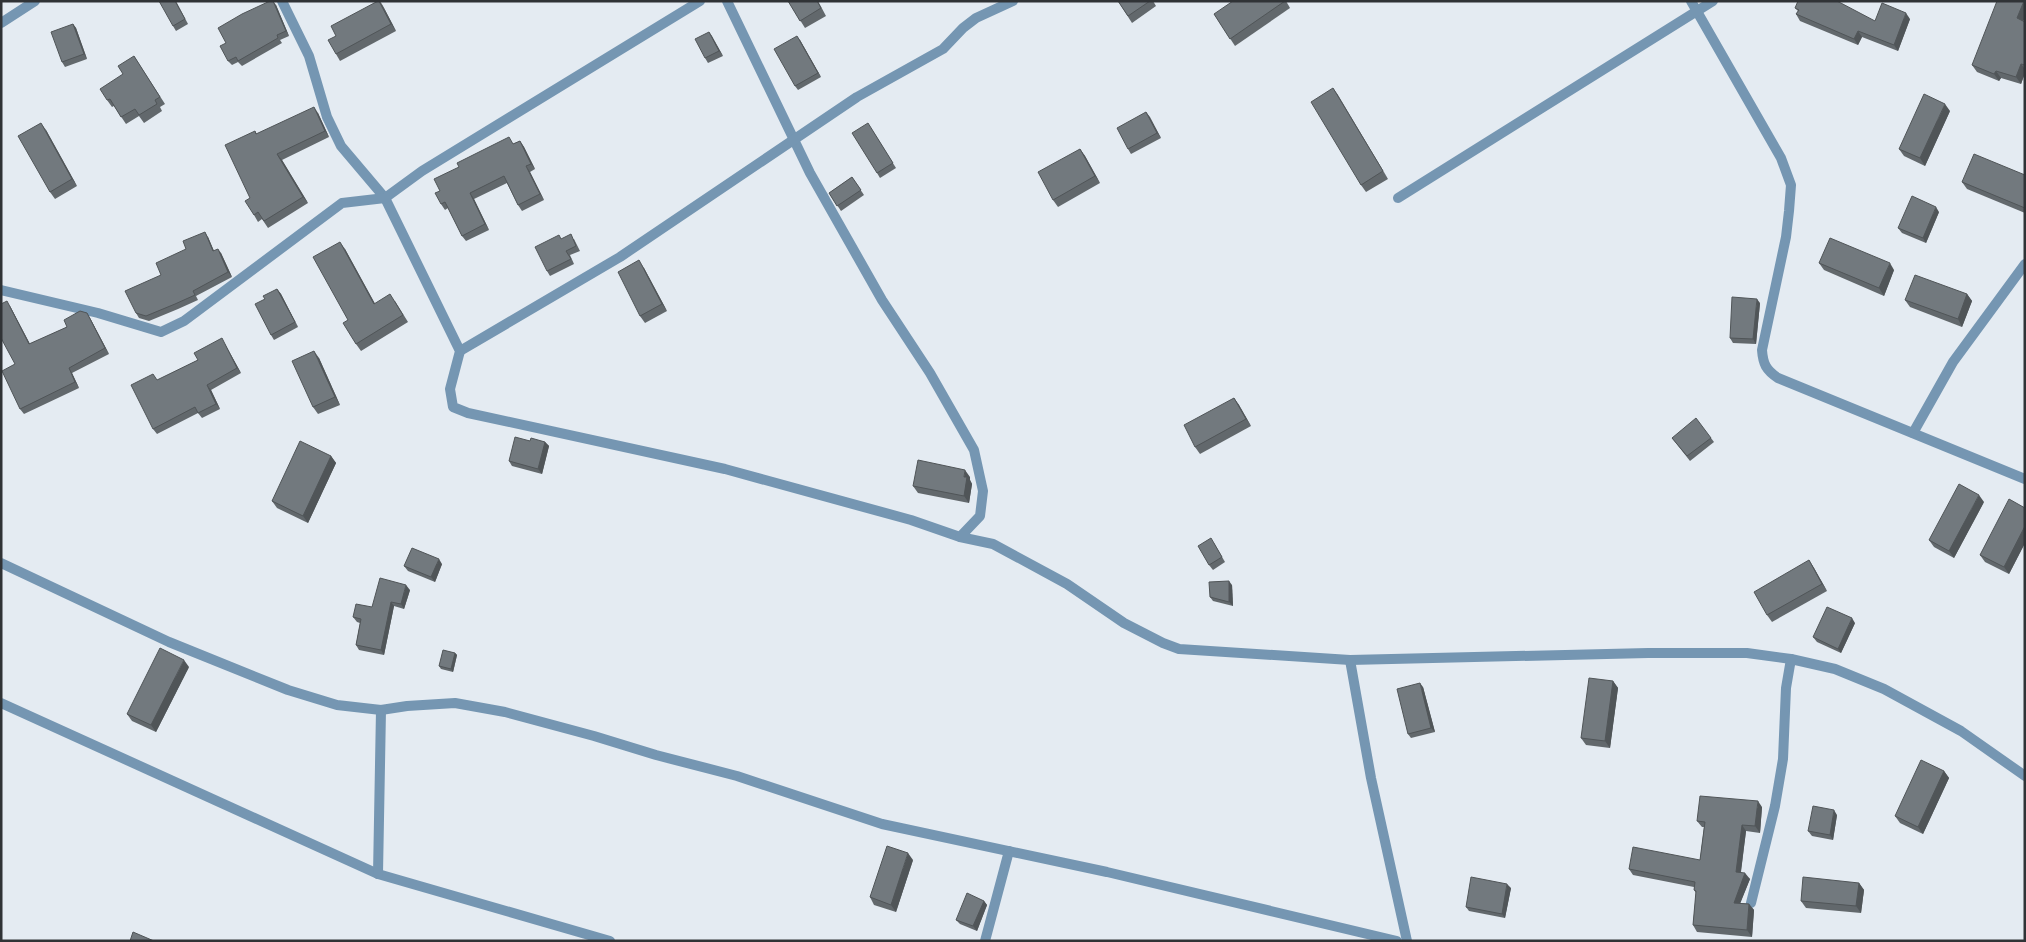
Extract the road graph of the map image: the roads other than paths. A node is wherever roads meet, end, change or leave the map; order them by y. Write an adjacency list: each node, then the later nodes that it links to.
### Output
1 (35, 1): 9 (street)
2 (282, 1): 11 (street)
3 (700, 1): 11 (street)
4 (727, 1): 10 (street)
5 (1013, 1): 10 (street)
6 (1691, 1): 8 (street)
7 (1713, 1): 8 (street)
8 (1697, 11): 12 (street); 16 (street)
9 (1, 23)
10 (793, 142): 15 (street); 18 (street)
11 (386, 198): 14 (street); 15 (street)
12 (1398, 198)
13 (2025, 264): 16 (street)
14 (1, 290)
15 (460, 351): 18 (street)
16 (1913, 433): 17 (street)
17 (2025, 479)
18 (960, 536): 21 (street)
19 (1, 563): 23 (street)
20 (1791, 659): 21 (street); 24 (street); 27 (street)
21 (1350, 660): 31 (street)
22 (1, 703): 26 (street)
23 (381, 710): 25 (street); 26 (street)
24 (2025, 776)
25 (1009, 852): 29 (street); 30 (street)
26 (378, 874): 28 (street)
27 (1751, 903)
28 (610, 941)
29 (986, 941)
30 (1397, 941)
31 (1407, 941)

